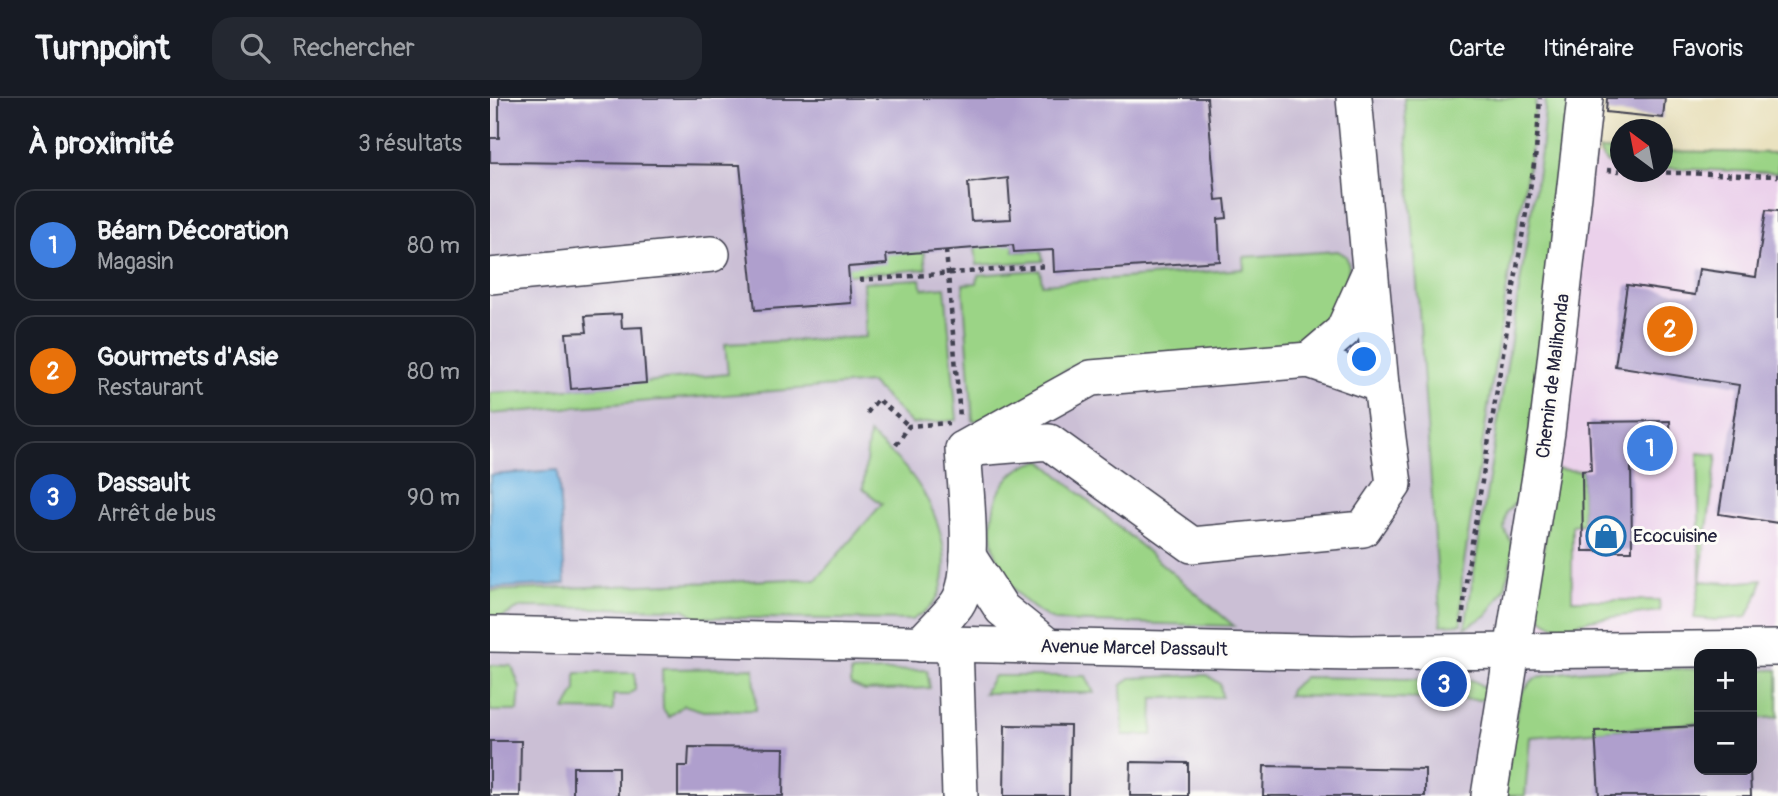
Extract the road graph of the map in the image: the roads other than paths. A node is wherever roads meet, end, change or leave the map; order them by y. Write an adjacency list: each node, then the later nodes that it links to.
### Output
1 (1354, 98): 4 (street)
2 (1585, 98): 15 (street, Chemin de Malihonda)
3 (712, 254): 5 (street)
4 (1370, 271): 6 (street); 7 (street)
5 (490, 276)
6 (1309, 360): 7 (street); 8 (street)
7 (1381, 385): 8 (street)
8 (963, 449): 9 (street)
9 (968, 556): 11 (street); 13 (street)
10 (490, 634): 11 (street, Avenue Marcel Dassault)
11 (921, 644): 12 (street, Avenue Marcel Dassault)
12 (955, 645): 13 (street, Avenue Marcel Dassault); 16 (street)
13 (1048, 646): 15 (street, Avenue Marcel Dassault)
14 (1778, 648): 15 (street, Avenue Marcel Dassault)
15 (1513, 653): 17 (street, Chemin de Malihonda)
16 (960, 796)
17 (1489, 796)

